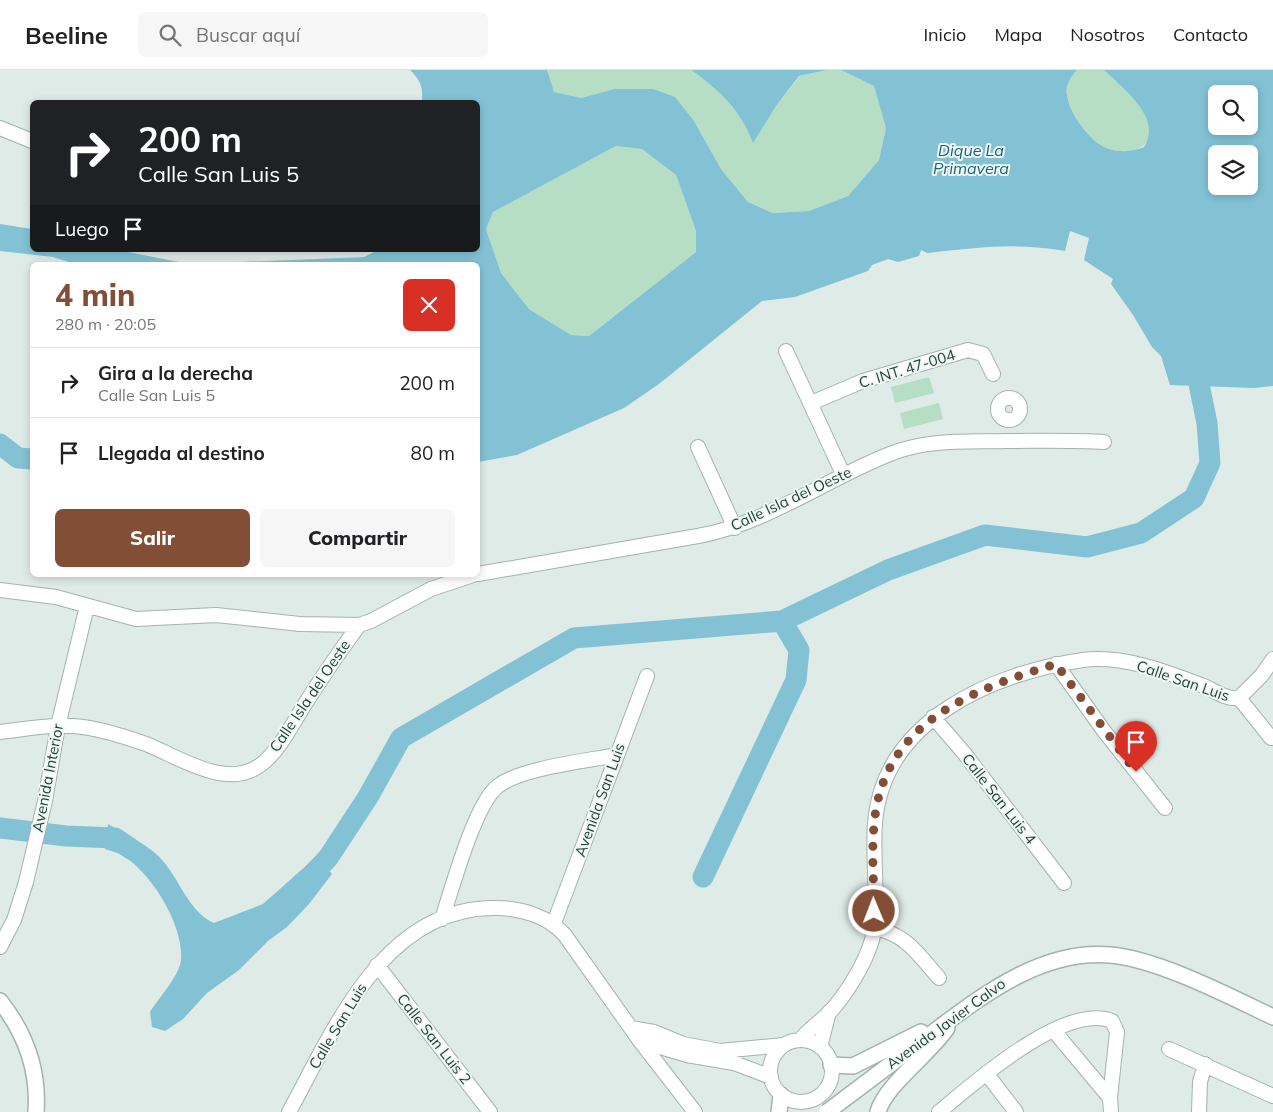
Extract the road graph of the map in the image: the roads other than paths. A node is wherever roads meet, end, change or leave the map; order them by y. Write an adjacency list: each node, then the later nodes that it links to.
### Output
1 (0, 128): 2 (street)
2 (30, 140)
3 (786, 351): 5 (street)
4 (993, 374): 5 (street, C. INT. 47-004)
5 (811, 403): 10 (street)
6 (1009, 420): 7 (street)
7 (1010, 441): 8 (street, Calle Isla del Oeste); 10 (street, Calle Isla del Oeste)
8 (1104, 442)
9 (698, 447): 11 (street)
10 (844, 474): 11 (street, Calle Isla del Oeste)
11 (734, 528): 12 (street, Calle Isla del Oeste)
12 (480, 574)
13 (467, 577): 16 (street, Calle Isla del Oeste)
14 (0, 590): 15 (street, Calle Isla del Oeste)
15 (87, 606): 16 (street, Calle Isla del Oeste); 22 (street, Avenida Interior)
16 (359, 625): 22 (street, Calle Isla del Oeste)
17 (1273, 659): 20 (street, Calle San Luis)
18 (1056, 664): 20 (street, Calle San Luis); 21 (street, Calle San Luis); 26 (street)
19 (647, 676): 25 (street, Avenida San Luis)
20 (1239, 698): 24 (street)
21 (933, 717): 27 (street, Calle San Luis 4); 30 (street, Calle San Luis)
22 (58, 726): 23 (street, Calle Isla del Oeste); 31 (street, Avenida Interior)
23 (0, 732)
24 (1271, 738)
25 (616, 755): 28 (street); 29 (street, Avenida San Luis)
26 (1165, 808)
27 (1064, 883)
28 (442, 919): 29 (street, Calle San Luis); 32 (street, Calle San Luis)
29 (554, 923): 38 (street)
30 (875, 928): 33 (street); 35 (street, Calle San Luis)
31 (0, 947)
32 (377, 965): 56 (street, Calle San Luis); 57 (street, Calle San Luis 2)
33 (939, 978)
34 (0, 1001): 55 (street)
35 (830, 1012): 40 (street, Calle San Luis); 43 (street, Calle San Luis)
36 (954, 1016): 37 (street, Avenida Javier Calvo); 47 (street); 60 (street, Avenida Javier Calvo, bridge); 61 (street)
37 (1273, 1017)
38 (631, 1028): 41 (street); 44 (street)
39 (1054, 1031): 48 (street); 54 (street); 54 (street)
40 (800, 1040): 42 (street); 43 (street)
41 (640, 1041): 44 (street); 49 (street)
42 (784, 1045): 44 (street); 50 (street)
43 (820, 1047): 47 (street)
44 (681, 1048): 49 (street); 50 (street)
45 (1169, 1049): 46 (street)
46 (1205, 1064): 52 (street); 65 (street)
47 (831, 1065): 53 (street)
48 (986, 1073): 62 (street); 63 (street)
49 (666, 1075): 58 (street)
50 (770, 1078): 51 (street)
51 (782, 1095): 53 (street); 59 (street)
52 (1273, 1096)
53 (816, 1098): 60 (street)
54 (1110, 1098): 64 (street)
55 (39, 1108)
56 (289, 1112)
57 (490, 1112)
58 (695, 1112)
59 (779, 1112)
60 (828, 1112)
61 (878, 1112)
62 (939, 1112)
63 (1016, 1112)
64 (1111, 1112)
65 (1199, 1112)

